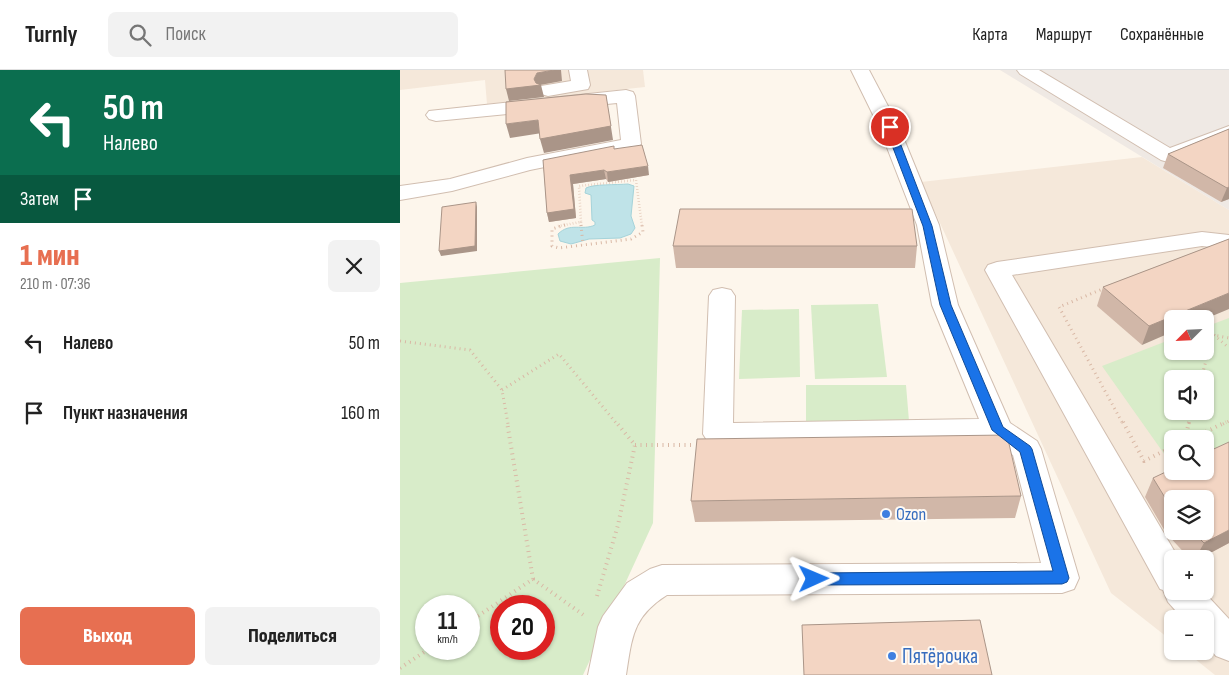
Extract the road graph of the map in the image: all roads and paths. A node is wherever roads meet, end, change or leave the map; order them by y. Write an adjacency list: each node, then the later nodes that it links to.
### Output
1 (578, 70): 4 (street)
2 (860, 70): 20 (street)
3 (1026, 70): 6 (street)
4 (501, 96)
5 (436, 115): 7 (street)
6 (1229, 132)
7 (400, 193)
8 (581, 222): 10 (path); 10 (path); 10 (path)
9 (1229, 242): 23 (street)
10 (582, 245)
11 (1114, 284): 22 (path)
12 (722, 296): 20 (street)
13 (1214, 335): 15 (path)
14 (1214, 336): 17 (path)
15 (1229, 338)
16 (400, 341): 18 (path)
17 (1229, 348)
18 (502, 390): 24 (path); 26 (path)
19 (1229, 421): 21 (path)
20 (998, 430): 26 (street)
21 (1210, 430)
22 (1164, 451)
23 (1164, 564)
24 (533, 579): 26 (path); 27 (path)
25 (1188, 600): 28 (street)
26 (606, 614): 31 (street)
27 (480, 615)
28 (1229, 644)
29 (415, 658): 30 (path)
30 (400, 668)
31 (607, 675)

